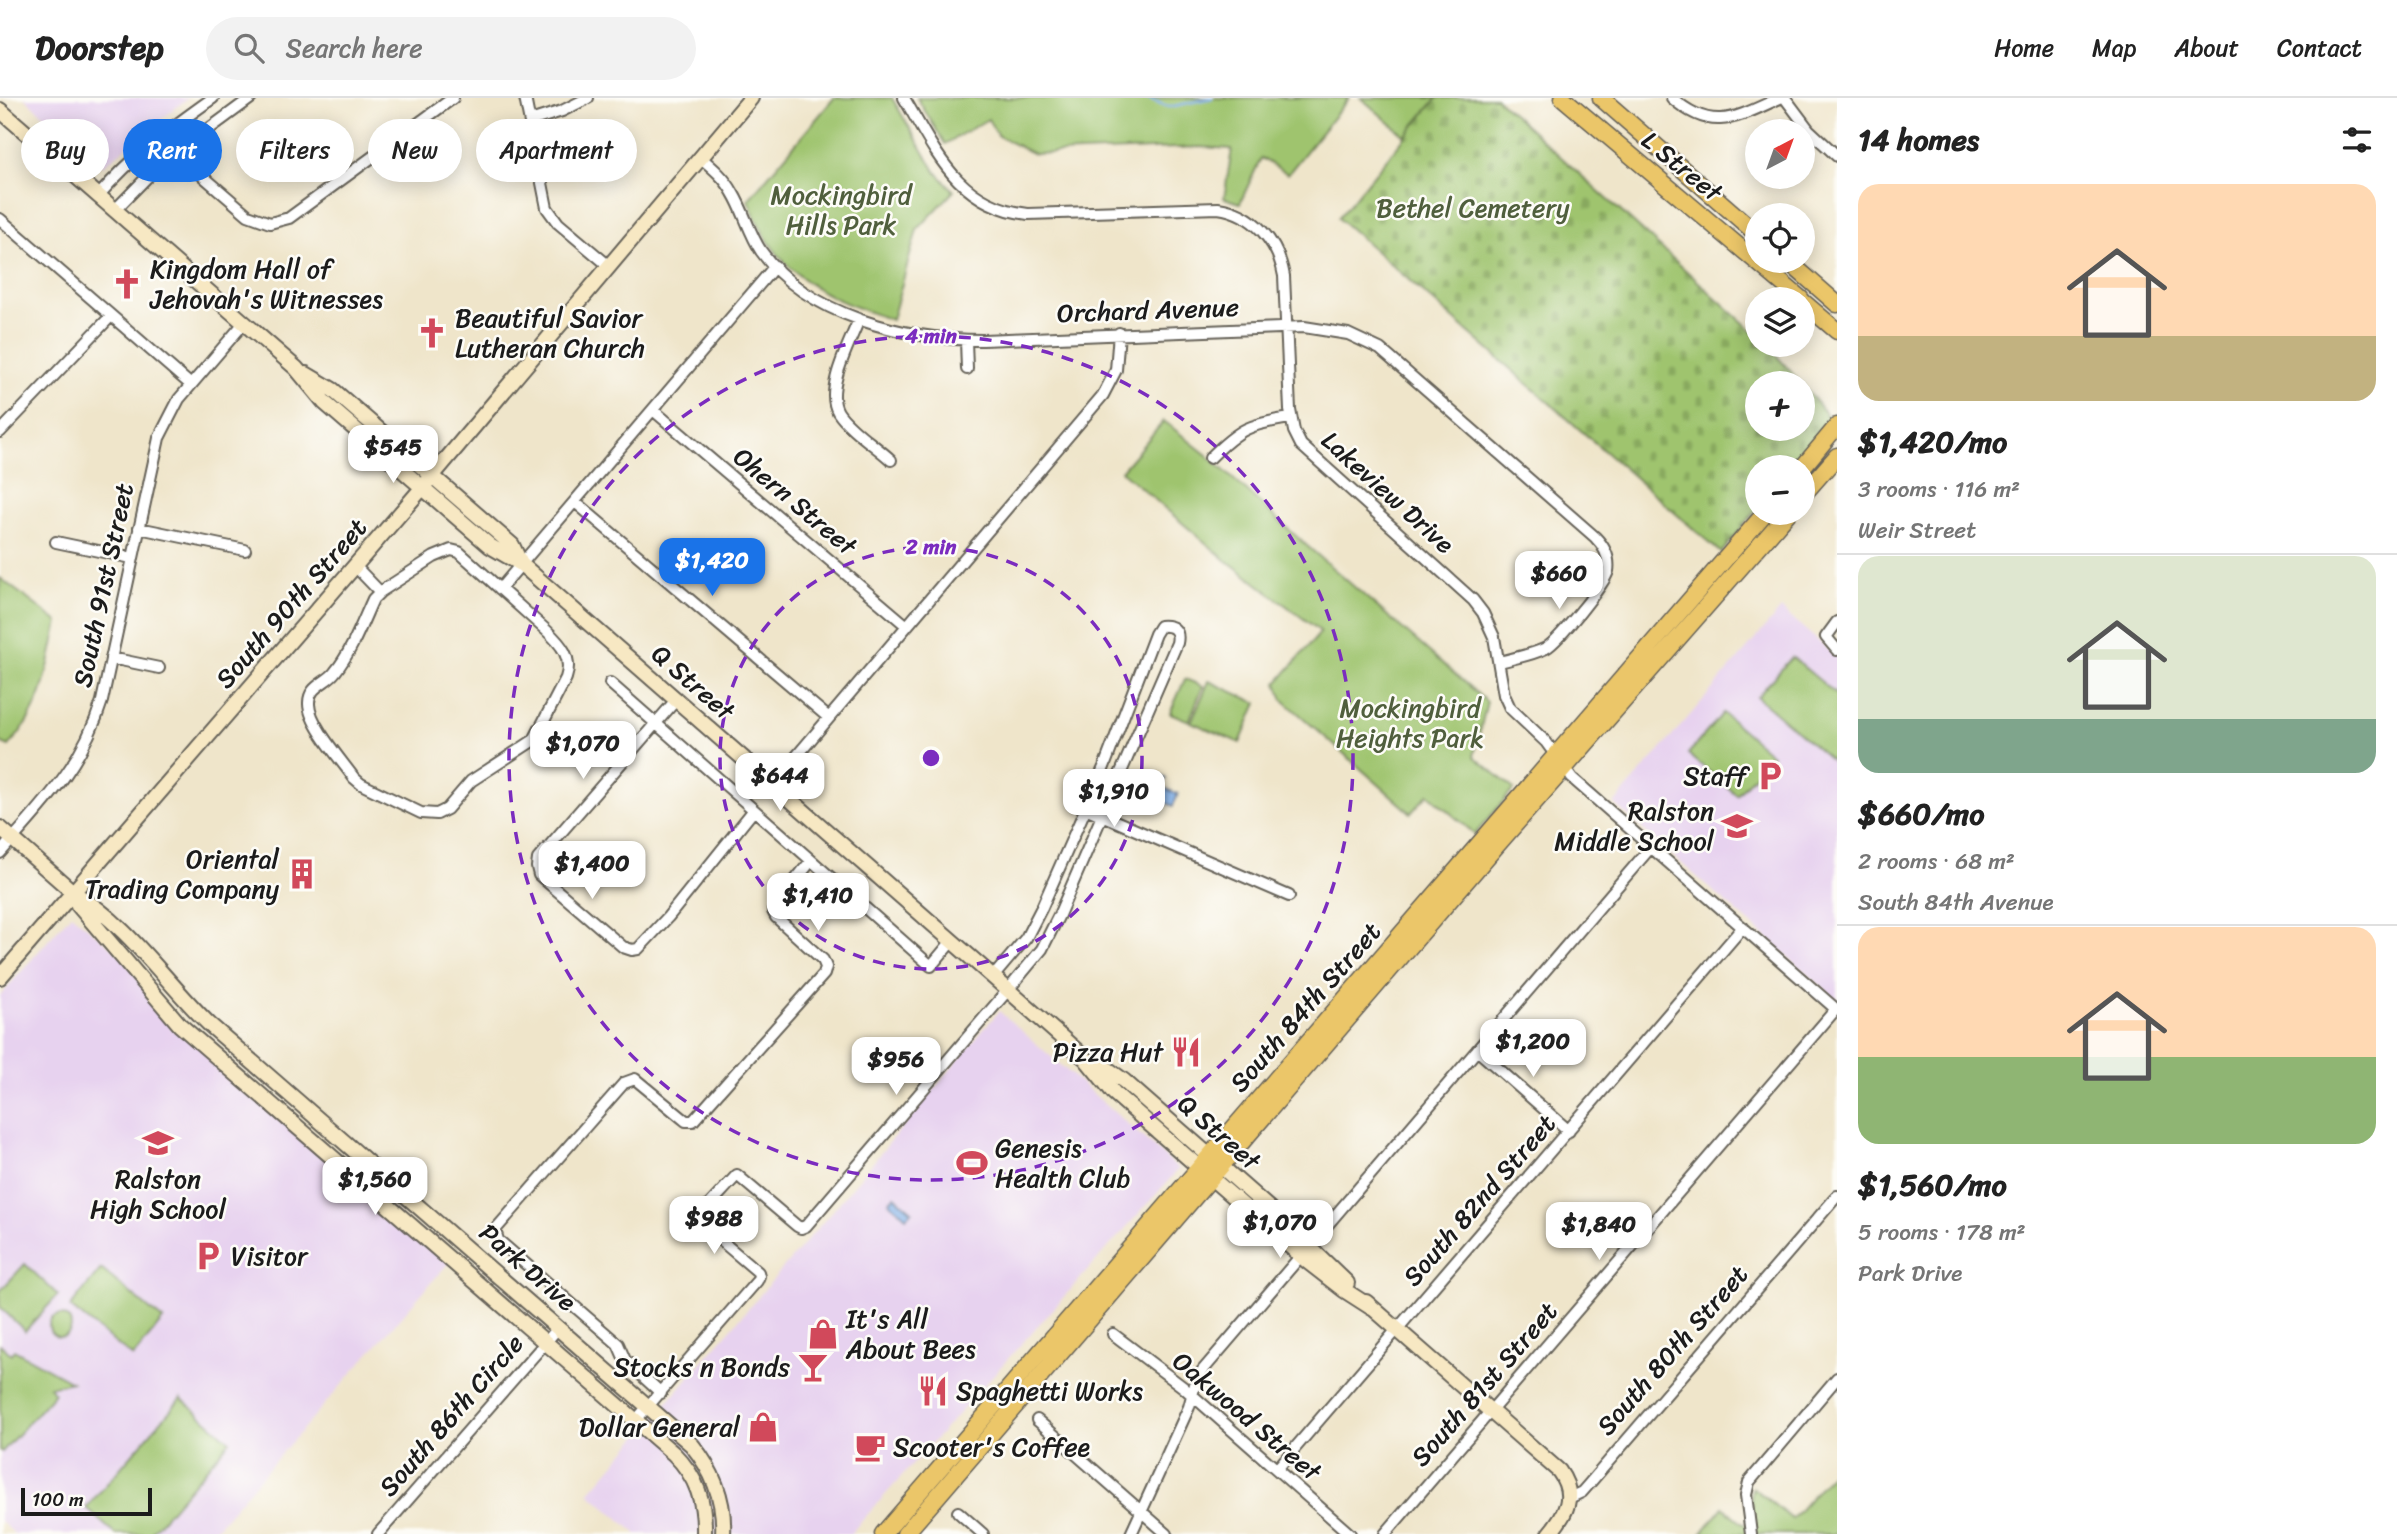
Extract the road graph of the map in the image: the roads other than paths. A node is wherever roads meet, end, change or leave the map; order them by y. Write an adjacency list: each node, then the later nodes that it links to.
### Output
1 (213, 98): 13 (street)
2 (251, 98): 14 (street)
3 (453, 98): 21 (street)
4 (525, 98): 15 (street)
5 (588, 98): 16 (street)
6 (751, 98): 18 (street, South 90th Street)
7 (904, 98): 36 (street, Lakeview Drive)
8 (1563, 98): 30 (main road, L Street)
9 (1601, 98): 26 (main road, L Street)
10 (1672, 98): 11 (street)
11 (1782, 98): 17 (street)
12 (0, 110): 23 (street, Q Street)
13 (184, 119)
14 (222, 119)
15 (530, 119)
16 (536, 119)
17 (1837, 156)
18 (701, 157): 27 (street, South 90th Street); 28 (street, Orchard Avenue)
19 (123, 168): 23 (street)
20 (141, 182): 24 (street)
21 (210, 182)
22 (542, 182): 27 (street)
23 (98, 196): 24 (street, Q Street)
24 (115, 210): 35 (street, Q Street)
25 (0, 219): 33 (street)
26 (1745, 224)
27 (609, 266): 51 (street, South 90th Street)
28 (775, 266): 34 (street, Orchard Avenue); 42 (street)
29 (1802, 273): 31 (main road)
30 (1787, 287)
31 (1837, 304)
32 (1815, 312): 37 (main road, L Street)
33 (111, 316): 41 (street); 45 (street)
34 (859, 319): 39 (street, Orchard Avenue); 49 (street)
35 (244, 323): 41 (street, South 91st Street); 51 (street, Q Street)
36 (1286, 327): 38 (street, Orchard Avenue); 43 (street, Lakeview Drive); 67 (street, Orchard Avenue)
37 (1837, 331)
38 (1119, 333): 39 (street, Orchard Avenue); 64 (street)
39 (966, 340): 40 (street)
40 (967, 369)
41 (191, 385): 55 (street, South 91st Street)
42 (653, 410): 52 (street); 64 (street, Ohern Street)
43 (1291, 418): 48 (street); 67 (street, Lakeview Drive)
44 (1837, 426): 46 (main road)
45 (0, 432)
46 (1813, 455)
47 (1837, 456): 50 (main road)
48 (1210, 458)
49 (891, 460)
50 (1815, 481)
51 (427, 482): 59 (street, Q Street); 60 (street, South 90th Street)
52 (575, 502): 59 (street); 73 (street)
53 (1755, 525): 75 (main road, South 84th Street)
54 (1777, 525): 75 (main road, South 84th Street)
55 (139, 528): 57 (street); 58 (street, South 91st Street)
56 (56, 542): 58 (street)
57 (245, 550)
58 (132, 558): 66 (street, South 91st Street)
59 (521, 564): 61 (street); 72 (street, Q Street)
60 (355, 566): 62 (street); 88 (street, South 90th Street)
61 (500, 589): 62 (street); 62 (street)
62 (380, 592)
63 (1837, 622): 65 (street)
64 (907, 626): 73 (street)
65 (1837, 650)
66 (111, 658): 68 (street); 83 (street, South 91st Street)
67 (1499, 662): 75 (street, Lakeview Drive)
68 (159, 667)
69 (1141, 676): 71 (street); 71 (street); 76 (street)
70 (610, 683): 74 (street)
71 (1159, 684): 77 (street)
72 (676, 699): 74 (street); 78 (street, Q Street)
73 (829, 718): 78 (street)
74 (655, 723): 80 (street); 80 (street)
75 (1560, 761): 84 (street, Lakeview Drive); 101 (main road, South 84th Street)
76 (1104, 767): 77 (street); 79 (street)
77 (1122, 772): 81 (street)
78 (773, 784): 92 (street, Q Street)
79 (1085, 808): 81 (street); 87 (street)
80 (753, 811): 86 (street)
81 (1102, 817): 89 (street); 90 (street)
82 (0, 828): 83 (street, Park Drive)
83 (13, 839): 85 (street, South 91st Street); 88 (street, Park Drive)
84 (1651, 847): 91 (street, Lakeview Drive); 99 (street)
85 (0, 853)
86 (811, 861): 92 (street); 109 (street)
87 (1048, 892): 90 (street); 93 (street)
88 (74, 893): 95 (street, South 90th Street); 104 (street, Park Drive); 107 (street, Park Drive)
89 (1289, 896)
90 (1066, 900): 94 (street)
91 (1743, 928): 98 (street, Lakeview Drive); 100 (street, South 82nd Street)
92 (952, 941): 96 (street, Q Street)
93 (1018, 947): 94 (street); 96 (street)
94 (1032, 960): 97 (street)
95 (0, 977)
96 (993, 977): 97 (street, Q Street)
97 (1009, 990): 101 (street, Q Street); 109 (street)
98 (1836, 1010): 112 (street, South 81st Street)
99 (1477, 1050): 100 (street); 103 (street)
100 (1569, 1130): 105 (street, South 82nd Street)
101 (1211, 1168): 103 (street, Q Street); 122 (main road, South 84th Street); 123 (main road, South 84th Street)
102 (1837, 1196): 116 (street, South 80th Street)
103 (1304, 1250): 105 (street, Q Street); 110 (street)
104 (559, 1327): 107 (street, South 86th Circle); 111 (street, Park Drive)
105 (1398, 1330): 112 (street, Q Street); 115 (street, South 82nd Street)
106 (1113, 1334): 110 (street, Oakwood Street)
107 (546, 1342): 113 (street, Park Drive); 119 (street, South 86th Circle)
108 (1837, 1378): 130 (street)
109 (661, 1392): 111 (street)
110 (1191, 1395): 115 (street, Oakwood Street); 118 (street)
111 (650, 1406): 113 (street); 121 (street, Park Drive)
112 (1491, 1412): 116 (street, Q Street); 128 (street, South 81st Street)
113 (636, 1420): 120 (street, Park Drive)
114 (1037, 1420): 118 (street)
115 (1277, 1469): 127 (street, Oakwood Street)
116 (1567, 1499): 129 (street, South 80th Street)
117 (958, 1512): 124 (street)
118 (1141, 1512): 125 (street); 126 (street)
119 (378, 1534)
120 (704, 1534)
121 (723, 1534)
122 (883, 1534)
123 (905, 1534)
124 (982, 1534)
125 (1131, 1534)
126 (1167, 1534)
127 (1350, 1534)
128 (1385, 1534)
129 (1549, 1534)
130 (1751, 1534)

